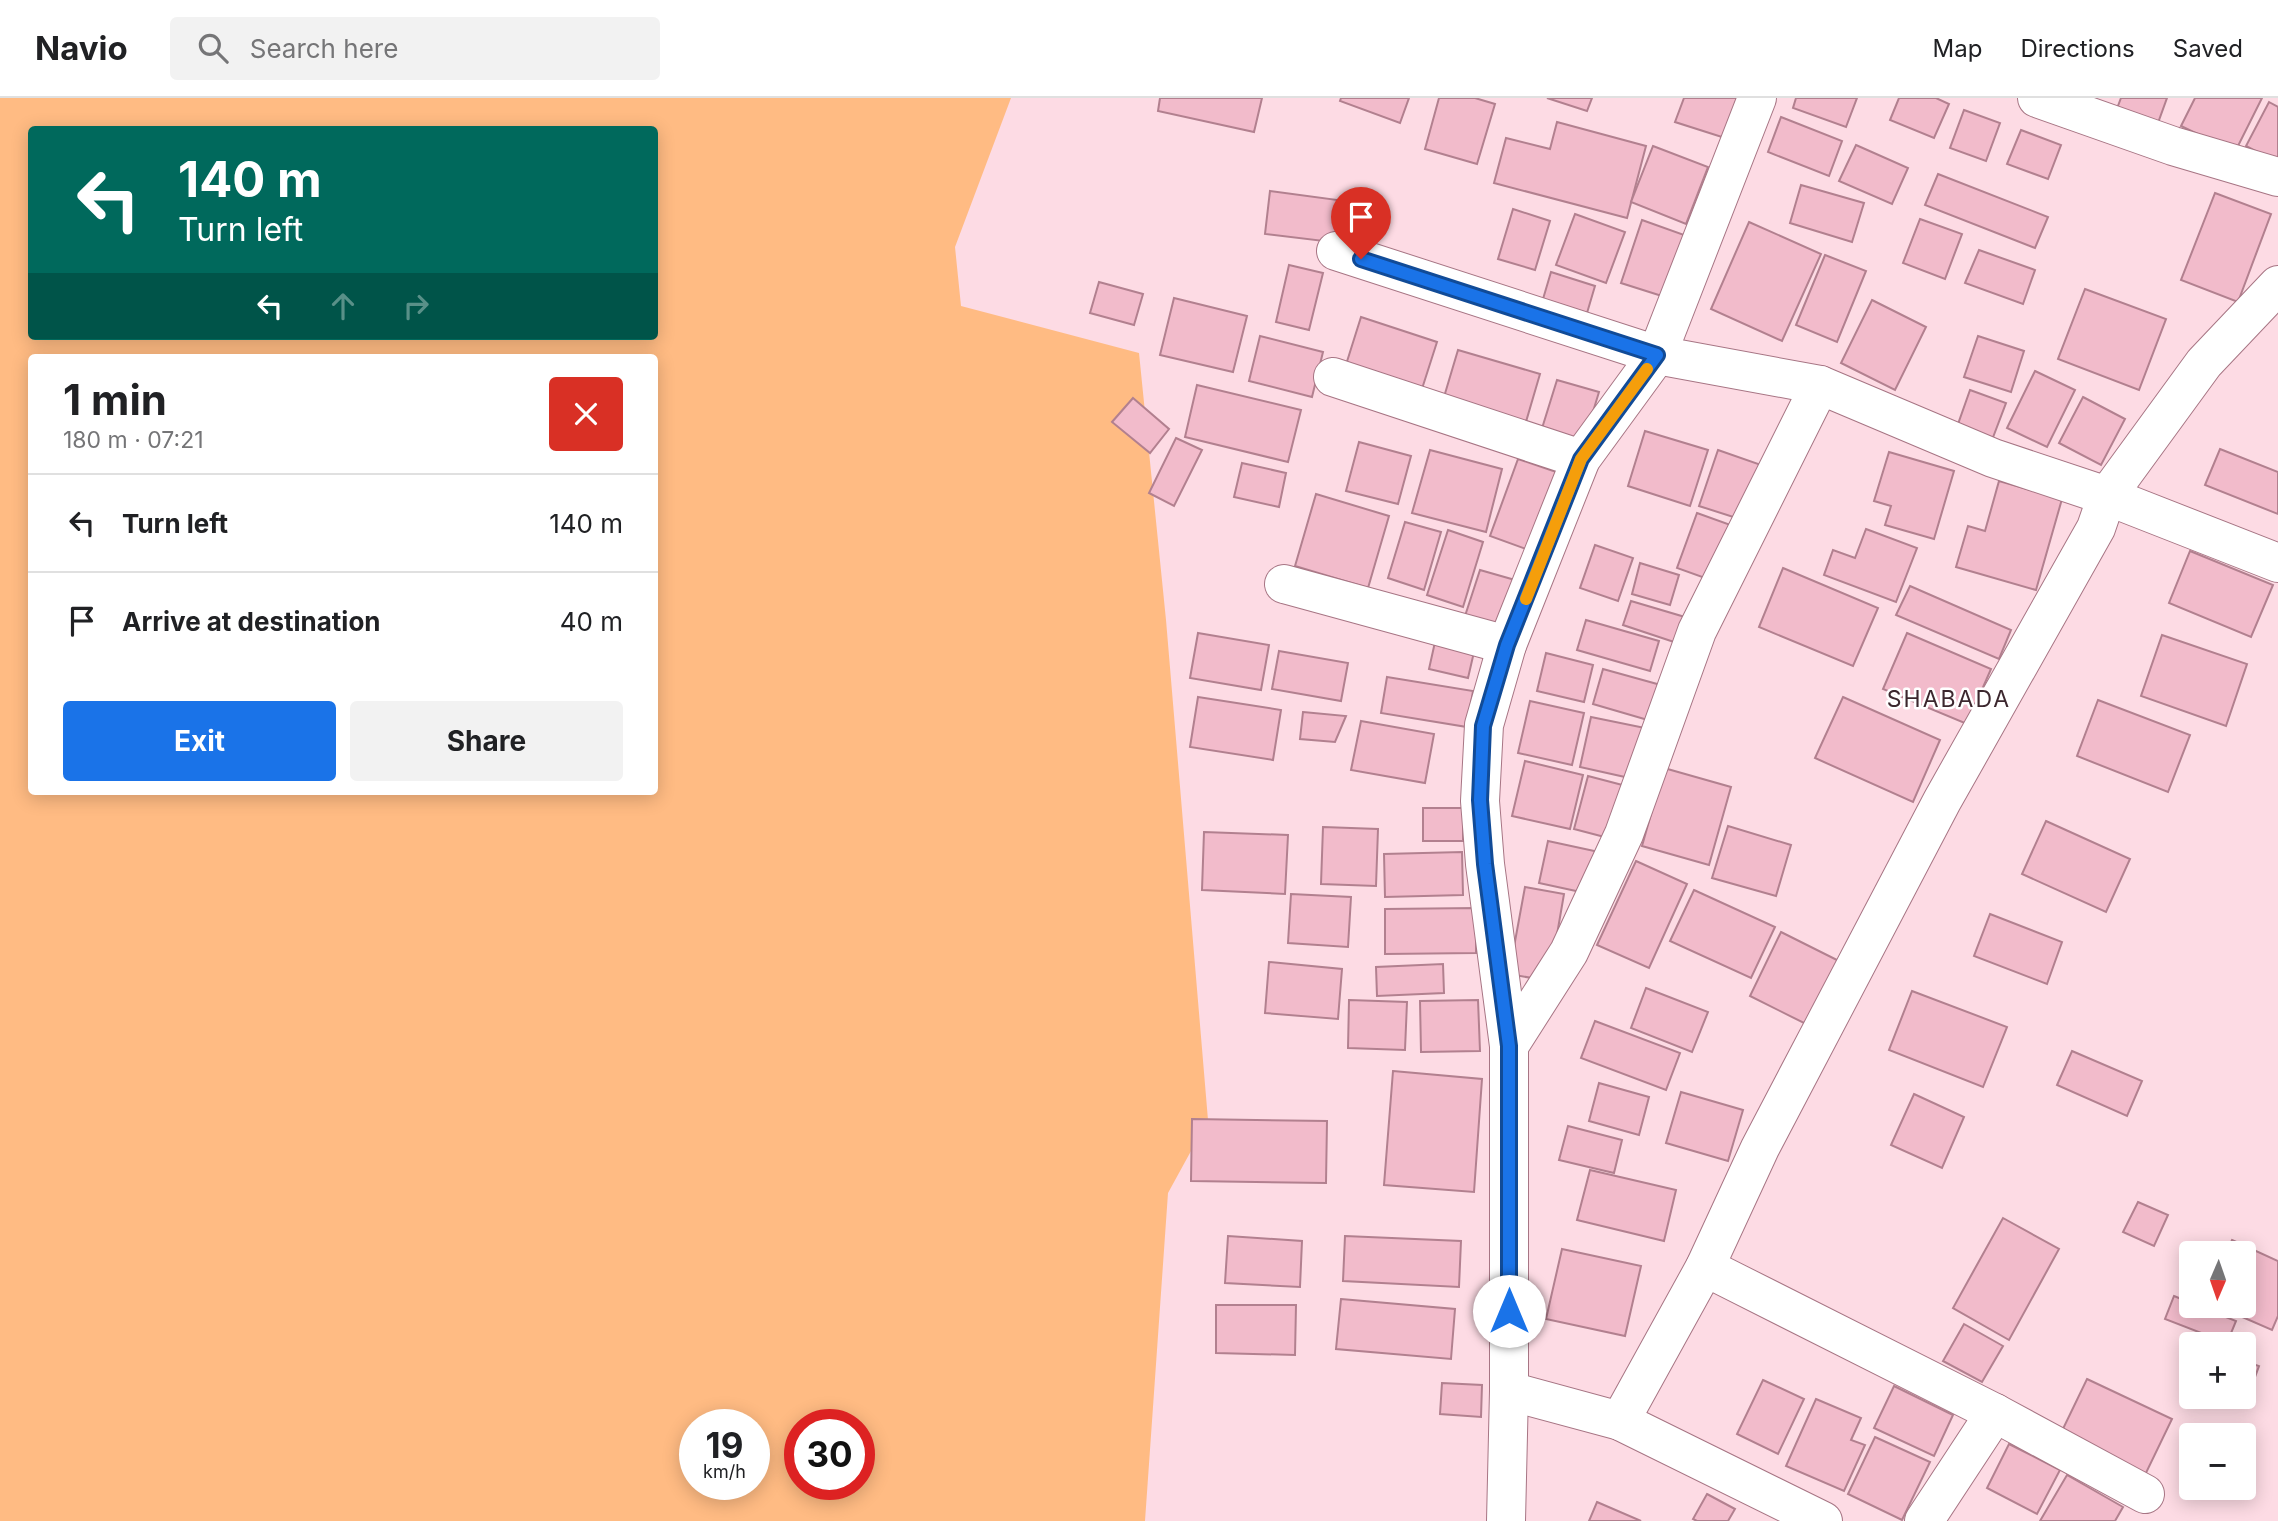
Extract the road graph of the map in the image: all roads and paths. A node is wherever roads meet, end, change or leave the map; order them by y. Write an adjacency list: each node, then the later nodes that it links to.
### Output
1 (1757, 98): 6 (street)
2 (2037, 98): 3 (street)
3 (2278, 177)
4 (1336, 251): 6 (street)
5 (2278, 285): 10 (street)
6 (1657, 355): 8 (street); 9 (street)
7 (1333, 377): 9 (street)
8 (1820, 385): 10 (street); 14 (street)
9 (1581, 459): 13 (street)
10 (2107, 496): 11 (street); 15 (street)
11 (2278, 563)
12 (1284, 584): 13 (street)
13 (1507, 645): 14 (street)
14 (1509, 1046): 16 (street)
15 (1705, 1267): 17 (street); 18 (street)
16 (1509, 1391): 18 (street); 20 (street)
17 (1995, 1413): 19 (street); 22 (street)
18 (1620, 1421): 21 (street)
19 (2145, 1494)
20 (1506, 1521)
21 (1823, 1521)
22 (1924, 1521)

